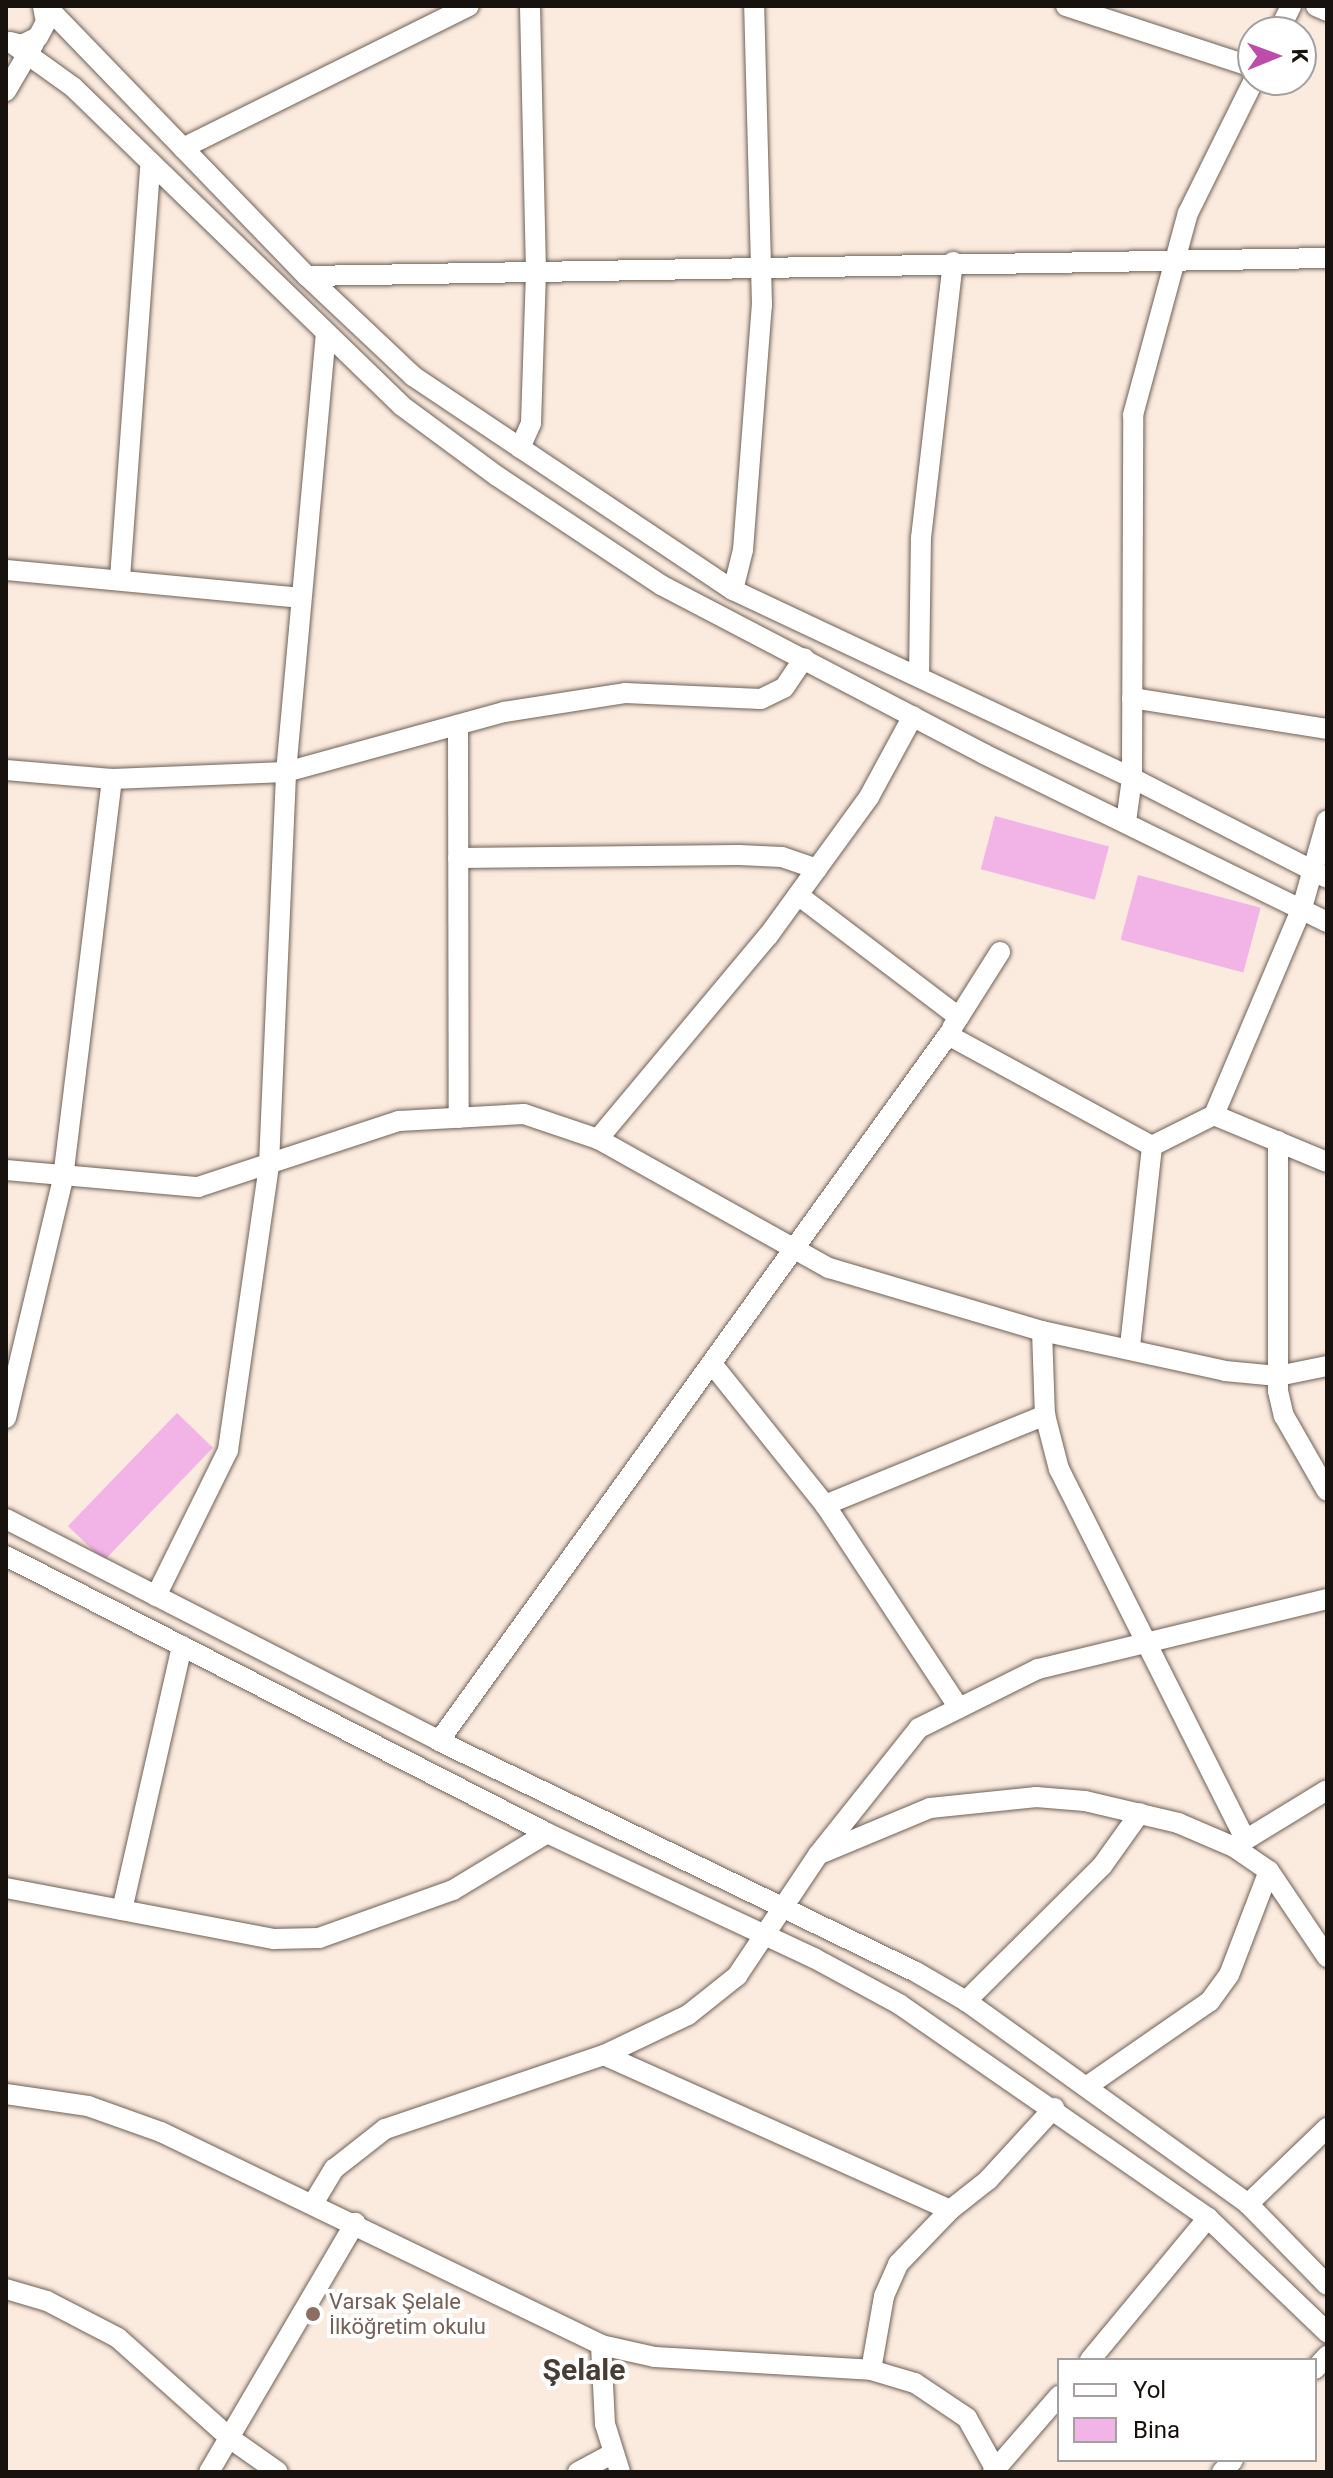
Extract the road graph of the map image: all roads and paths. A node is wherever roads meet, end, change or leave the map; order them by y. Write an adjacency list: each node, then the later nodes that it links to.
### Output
1 (469, 6): 11 (street)
2 (530, 6): 17 (street)
3 (754, 6): 16 (street)
4 (1316, 6): 6 (street)
5 (1074, 7): 8 (street)
6 (1327, 11)
7 (36, 26): 9 (street); 11 (street); 12 (street)
8 (1237, 62)
9 (6, 91)
10 (1246, 96): 14 (street)
11 (183, 148): 18 (street)
12 (150, 165): 19 (street); 22 (street)
13 (1327, 258): 14 (street)
14 (1176, 259): 15 (street); 27 (street)
15 (953, 262): 16 (street); 26 (street)
16 (761, 265): 17 (street); 23 (street)
17 (536, 271): 18 (street); 20 (street)
18 (307, 276): 20 (street)
19 (326, 336): 24 (street); 25 (street)
20 (520, 448): 23 (street)
21 (6, 570): 22 (street)
22 (120, 578): 24 (street)
23 (733, 590): 26 (street)
24 (300, 598): 32 (street)
25 (804, 658): 28 (street); 29 (street)
26 (919, 677): 33 (street)
27 (1132, 698): 30 (street); 33 (street)
28 (913, 716): 36 (street); 38 (street)
29 (458, 725): 32 (street); 37 (street)
30 (1327, 729)
31 (6, 770): 34 (street)
32 (286, 772): 34 (street); 51 (street)
33 (1132, 778): 36 (street); 39 (street)
34 (112, 779): 53 (street)
35 (1327, 820): 39 (street)
36 (1126, 822): 41 (street)
37 (458, 858): 38 (street); 46 (street)
38 (817, 869): 40 (street)
39 (1320, 874): 41 (street)
40 (798, 895): 44 (street); 47 (street)
41 (1302, 908): 42 (street); 45 (street)
42 (1327, 922)
43 (1000, 952): 44 (street)
44 (954, 1026): 49 (street); 54 (street)
45 (1214, 1115): 48 (street); 49 (street)
46 (459, 1118): 47 (street); 51 (street)
47 (598, 1139): 54 (street)
48 (1278, 1141): 50 (street); 59 (street)
49 (1152, 1146): 56 (street)
50 (1327, 1162)
51 (269, 1164): 53 (street); 66 (street)
52 (6, 1170): 53 (street)
53 (63, 1178): 61 (street)
54 (797, 1249): 55 (street); 57 (street)
55 (1042, 1331): 56 (street); 60 (street)
56 (1130, 1346): 59 (street)
57 (713, 1365): 63 (street); 71 (street)
58 (1327, 1366): 59 (street)
59 (1278, 1376): 62 (street)
60 (1045, 1415): 63 (street); 68 (street)
61 (6, 1418)
62 (1327, 1491)
63 (825, 1505): 70 (street)
64 (6, 1519): 66 (street)
65 (6, 1556): 69 (street)
66 (156, 1596): 71 (street)
67 (1327, 1599): 68 (street)
68 (1148, 1642): 70 (street); 75 (street)
69 (182, 1646): 74 (street); 80 (street)
70 (959, 1708): 76 (street)
71 (439, 1741): 79 (street)
72 (1327, 1790): 75 (street)
73 (1140, 1813): 75 (street); 76 (street); 83 (street)
74 (547, 1833): 80 (street); 81 (street)
75 (1239, 1842): 77 (street)
76 (818, 1855): 79 (street)
77 (1269, 1871): 82 (street); 85 (street)
78 (6, 1888): 80 (street)
79 (783, 1904): 81 (street); 83 (street)
80 (122, 1910)
81 (766, 1935): 84 (street); 87 (street)
82 (1327, 1957)
83 (966, 2001): 85 (street)
84 (604, 2055): 89 (street); 91 (street)
85 (1086, 2087): 90 (street)
86 (6, 2094): 89 (street)
87 (1054, 2108): 91 (street); 92 (street)
88 (1327, 2128): 90 (street)
89 (314, 2202): 93 (street)
90 (1248, 2204): 94 (street)
91 (950, 2210): 99 (street)
92 (1208, 2218): 96 (street); 98 (street)
93 (355, 2223): 97 (street); 101 (street)
94 (1327, 2285)
95 (6, 2289): 101 (street)
96 (1327, 2332)
97 (601, 2345): 99 (street); 102 (street)
98 (1092, 2358)
99 (871, 2370): 103 (street)
100 (1057, 2398): 103 (street)
101 (231, 2439): 104 (street); 105 (street)
102 (616, 2463): 106 (street)
103 (995, 2471)
104 (209, 2472)
105 (278, 2472)
106 (578, 2472)

